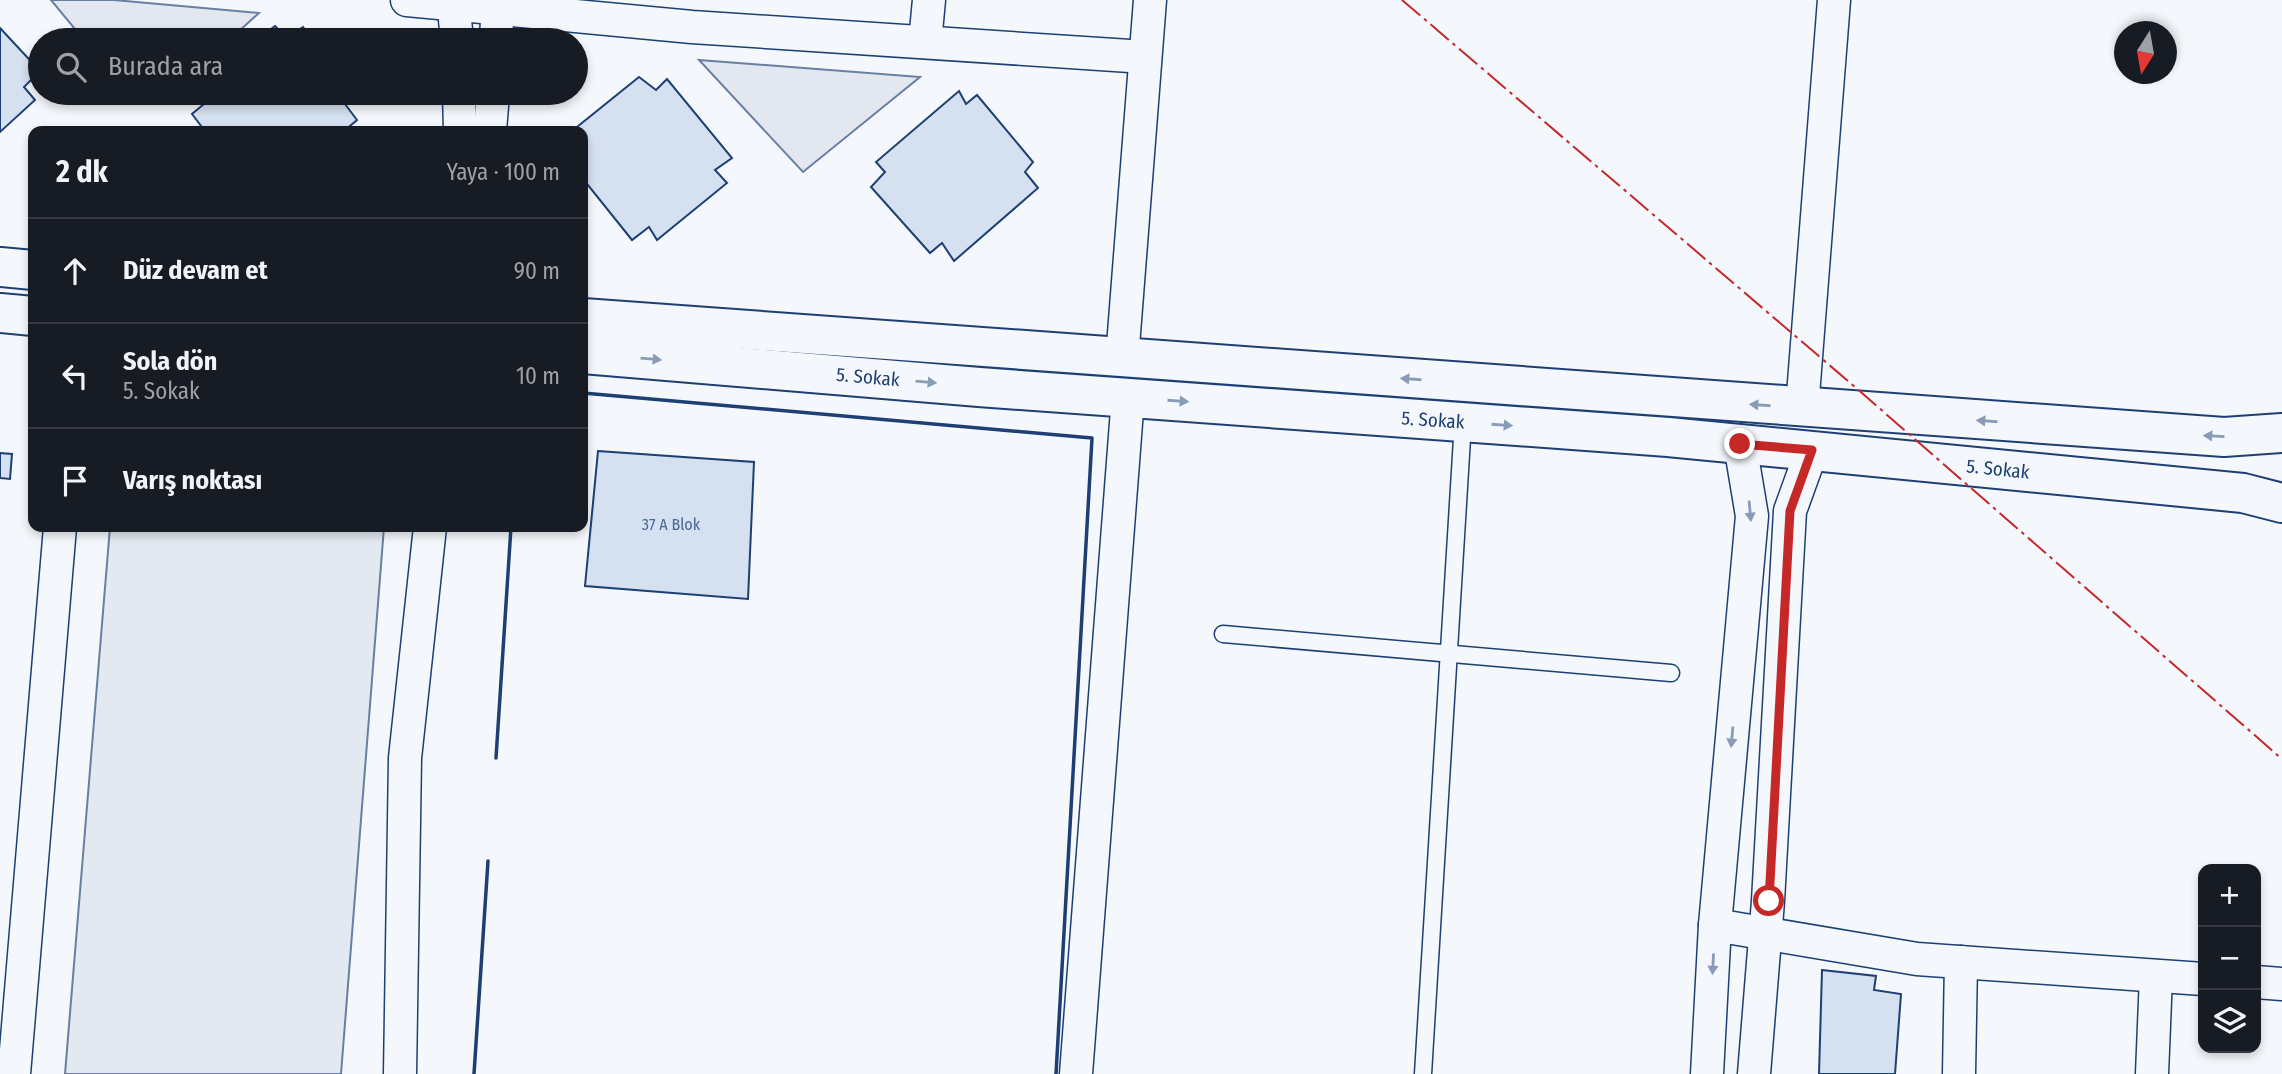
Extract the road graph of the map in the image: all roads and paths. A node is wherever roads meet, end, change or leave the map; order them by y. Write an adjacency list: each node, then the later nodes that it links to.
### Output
1 (407, 0): 5 (street)
2 (929, 0): 10 (street)
3 (1150, 0): 11 (street)
4 (1834, 0): 25 (street)
5 (452, 2): 6 (street); 8 (street)
6 (498, 4): 7 (street); 9 (street)
7 (682, 13): 10 (street)
8 (455, 28)
9 (497, 28)
10 (925, 42): 11 (street)
11 (1145, 57): 22 (street)
12 (459, 105): 14 (street)
13 (491, 105): 15 (street)
14 (460, 126)
15 (490, 126)
16 (0, 267): 17 (street)
17 (28, 270)
18 (0, 313): 19 (street)
19 (28, 316)
20 (588, 318): 22 (street, 5. Sokak)
21 (588, 354): 24 (street, 5. Sokak, one-way to 24)
22 (1122, 359): 23 (street, 5. Sokak, one-way to 22)
23 (1467, 383): 25 (street, 5. Sokak, one-way to 23); 26 (street)
24 (1128, 397): 26 (street, 5. Sokak, one-way to 26); 45 (street)
25 (1802, 408): 27 (street, 5. Sokak, one-way to 25)
26 (1463, 422): 28 (street, 5. Sokak, one-way to 28); 34 (lane)
27 (2282, 433)
28 (1740, 444): 29 (street, 5. Sokak); 36 (street, one-way to 36)
29 (1812, 450): 30 (street, 5. Sokak); 37 (street)
30 (2282, 503)
31 (60, 532): 43 (street)
32 (429, 532): 44 (street)
33 (1223, 634): 34 (lane)
34 (1449, 653): 35 (lane); 46 (lane)
35 (1671, 673)
36 (1716, 925): 37 (street); 47 (street, one-way to 47)
37 (1766, 935): 38 (street); 48 (street)
38 (1961, 962): 39 (street); 49 (street)
39 (2156, 975): 40 (street); 50 (street)
40 (2198, 979)
41 (2261, 982): 42 (street)
42 (2282, 984)
43 (14, 1074)
44 (400, 1074)
45 (1076, 1074)
46 (1423, 1074)
47 (1707, 1074)
48 (1754, 1074)
49 (1959, 1074)
50 (2152, 1074)

